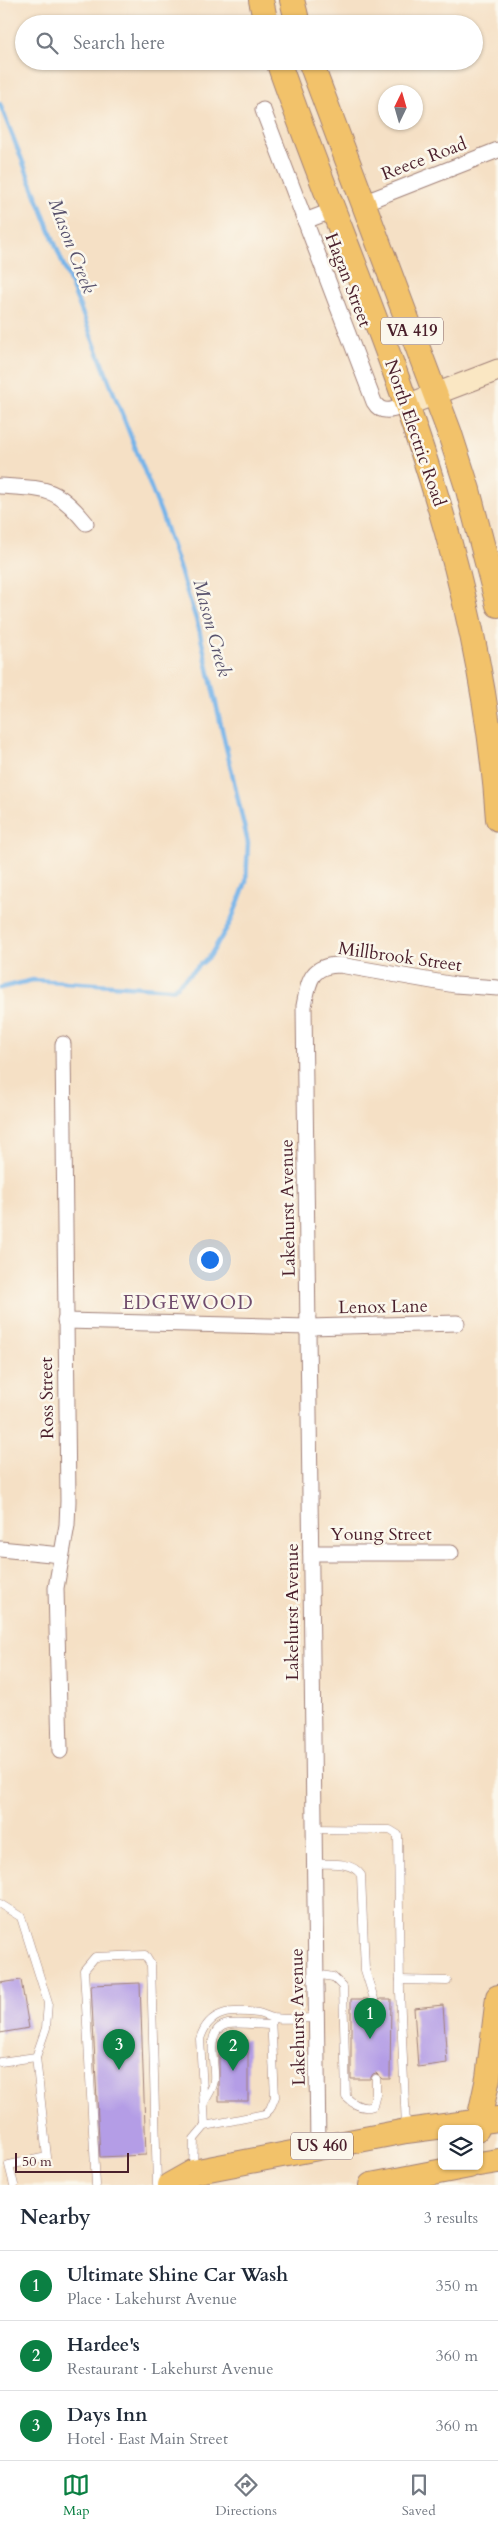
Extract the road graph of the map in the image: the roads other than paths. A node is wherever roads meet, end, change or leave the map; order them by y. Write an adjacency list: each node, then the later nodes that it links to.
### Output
1 (261, 0): 3 (main road)
2 (292, 0): 4 (main road)
3 (264, 15)
4 (296, 15)
5 (281, 70): 10 (main road, North Electric Road / VA 419)
6 (313, 70): 9 (main road, North Electric Road / VA 419)
7 (263, 110): 11 (street, Hagan Street)
8 (498, 150): 9 (street, Reece Road)
9 (363, 203): 13 (main road, North Electric Road / VA 419)
10 (334, 210): 11 (street, Hagan Street); 14 (main road, North Electric Road / VA 419)
11 (304, 221): 14 (street, Hagan Street)
12 (498, 370): 13 (street)
13 (436, 394): 14 (street); 17 (main road, North Electric Road / VA 419)
14 (407, 405): 18 (main road, North Electric Road / VA 419)
15 (0, 486): 16 (street)
16 (86, 523)
17 (498, 605)
18 (498, 819)
19 (498, 988): 21 (street, Millbrook Street)
20 (63, 1044): 22 (street, Ross Street)
21 (304, 1078): 24 (street, Lakehurst Avenue)
22 (65, 1321): 24 (street, Lenox Lane); 28 (street, Ross Street)
23 (457, 1323): 24 (street, Lenox Lane)
24 (309, 1327): 26 (street, Lakehurst Avenue)
25 (0, 1549): 28 (street)
26 (311, 1552): 27 (street, Young Street); 30 (street, Lakehurst Avenue)
27 (451, 1552)
28 (61, 1555): 29 (street, Ross Street)
29 (60, 1751)
30 (314, 1829): 31 (street, Lakehurst Avenue); 34 (lane)
31 (315, 1864): 33 (street, Lakehurst Avenue); 37 (lane)
32 (0, 1904): 40 (lane)
33 (316, 1974): 38 (street, Lakehurst Avenue); 42 (lane)
34 (400, 1980): 35 (lane); 46 (lane)
35 (447, 1981)
36 (498, 1997): 44 (main road)
37 (374, 1999)
38 (316, 2018): 39 (lane); 47 (street, Lakehurst Avenue)
39 (271, 2022): 43 (lane); 43 (lane); 45 (lane)
40 (36, 2057): 41 (lane); 50 (lane)
41 (0, 2062)
42 (376, 2079)
43 (204, 2103): 45 (lane)
44 (485, 2124): 46 (main road, US 460)
45 (205, 2126): 54 (lane)
46 (406, 2131): 47 (main road, US 460)
47 (318, 2147): 54 (main road, US 460)
48 (498, 2161): 49 (main road)
49 (483, 2163)
50 (9, 2165): 51 (lane); 55 (lane)
51 (0, 2166)
52 (448, 2170): 59 (main road)
53 (468, 2170): 60 (main road)
54 (193, 2172): 58 (main road, US 460)
55 (14, 2185)
56 (96, 2185): 57 (lane)
57 (157, 2185)
58 (170, 2185)
59 (371, 2185)
60 (464, 2185)

